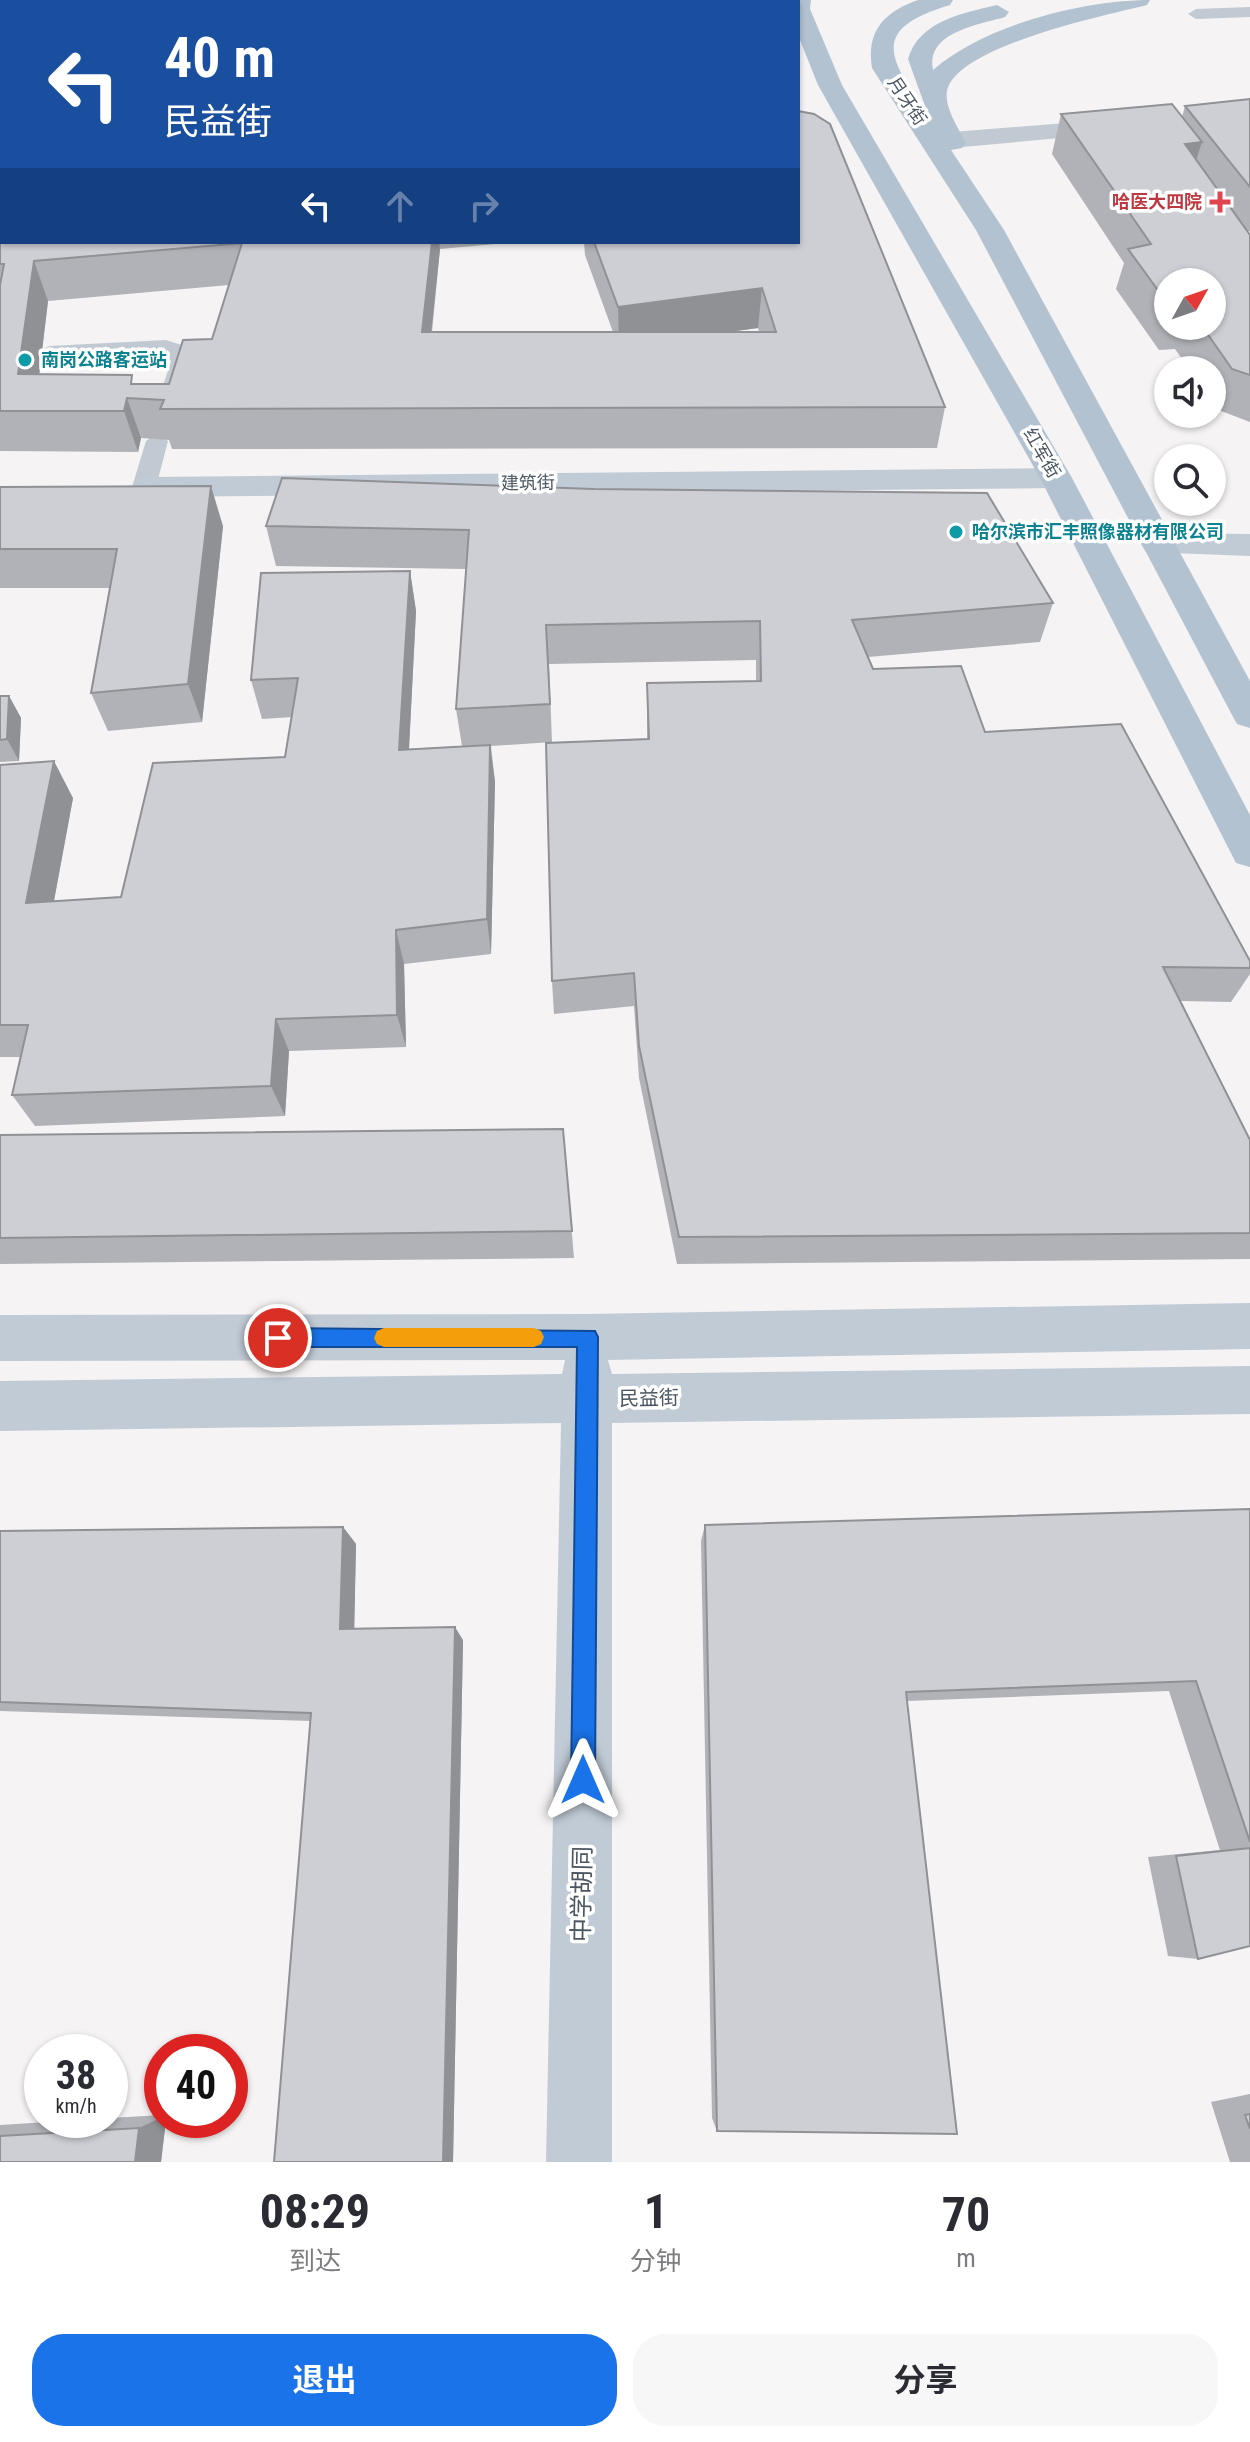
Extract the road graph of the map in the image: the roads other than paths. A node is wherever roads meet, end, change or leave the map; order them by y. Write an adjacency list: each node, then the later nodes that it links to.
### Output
1 (942, 0): 9 (main road, 月牙街)
2 (1139, 0): 7 (main road)
3 (1025, 4): 7 (main road, 月牙街)
4 (800, 11): 11 (main road, 红军街)
5 (1250, 12): 6 (lane)
6 (1196, 14)
7 (938, 106): 9 (main road, 月牙街)
8 (1140, 125): 9 (street)
9 (943, 141): 13 (main road)
10 (49, 352): 12 (lane)
11 (1056, 478): 12 (main road, 建筑街); 16 (main road, 红军街)
12 (128, 487)
13 (1158, 544): 14 (main road); 15 (main road)
14 (1250, 545)
15 (1250, 715)
16 (1250, 852)
17 (1250, 1326): 18 (main road)
18 (587, 1337): 19 (main road); 21 (main road, 中学胡同)
19 (0, 1338)
20 (1250, 1390): 21 (main road, 民益街)
21 (587, 1399): 22 (main road, 民益街); 23 (main road, 中学胡同)
22 (0, 1406)
23 (579, 2162)

